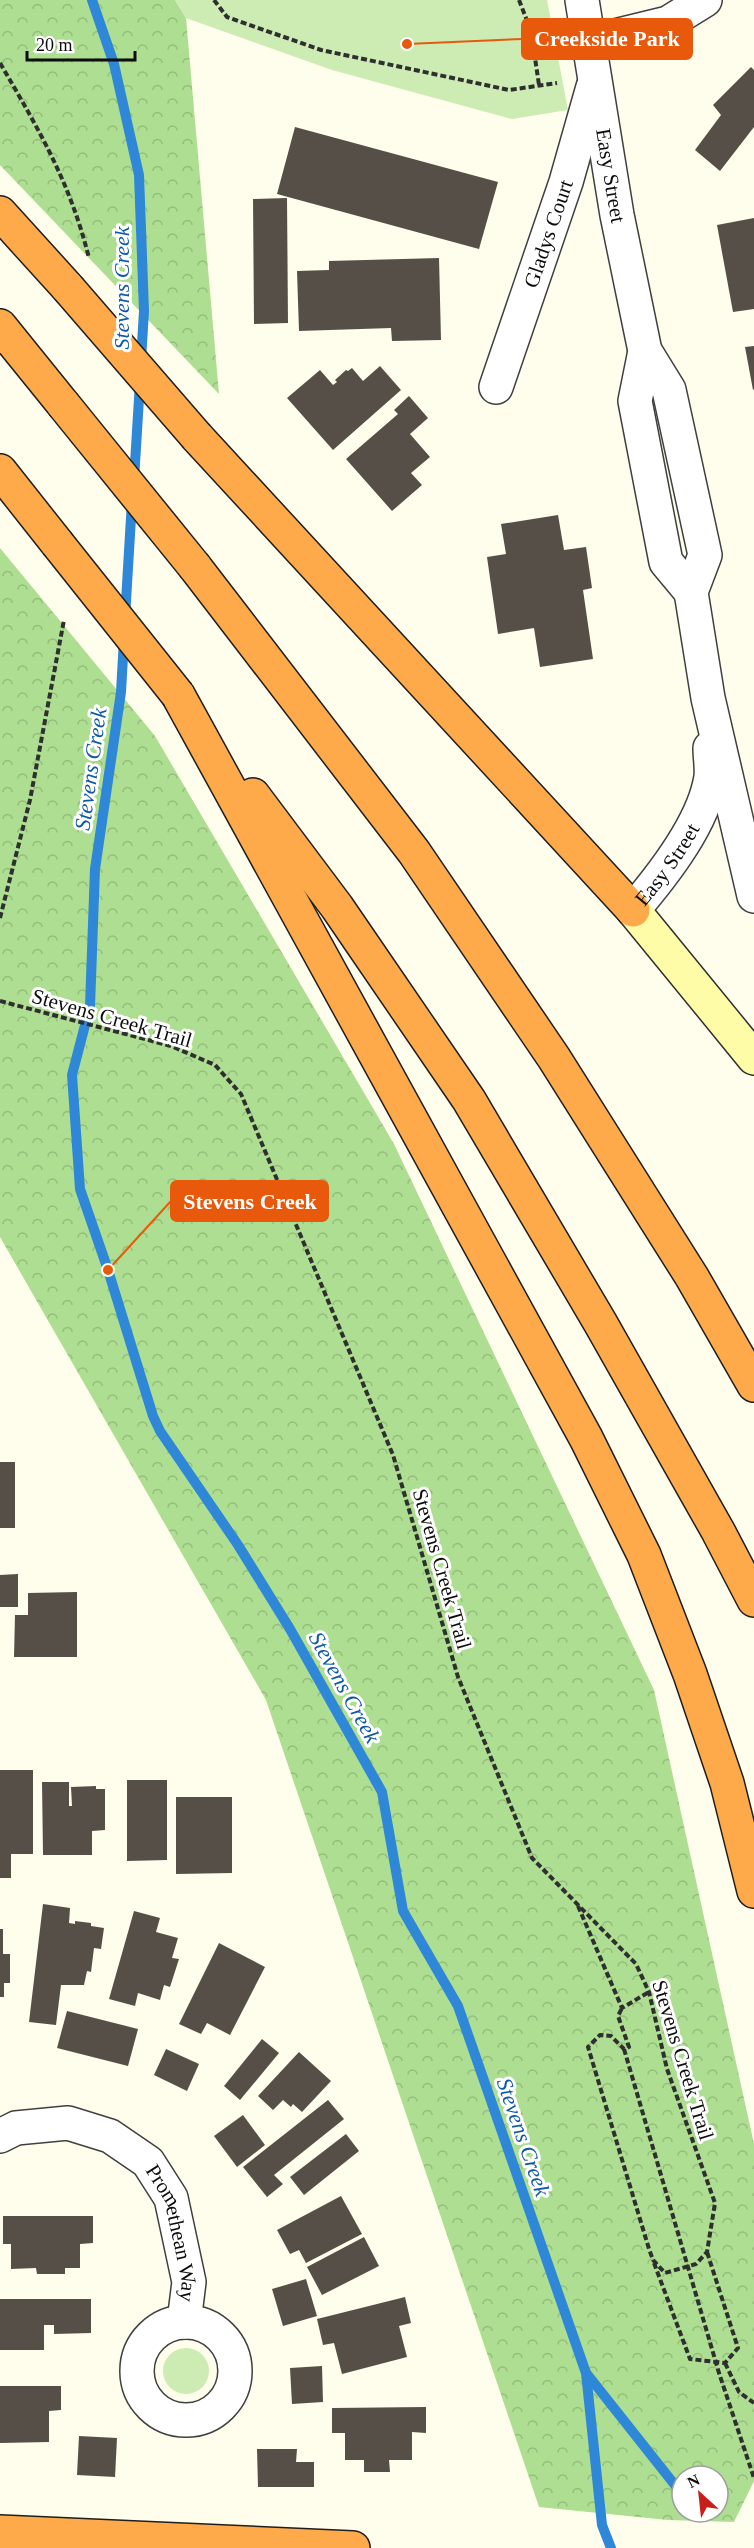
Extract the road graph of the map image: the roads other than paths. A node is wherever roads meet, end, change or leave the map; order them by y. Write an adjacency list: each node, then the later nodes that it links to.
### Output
1 (582, 0): 3 (street, Easy Street)
2 (705, 0): 3 (street)
3 (590, 42): 4 (street, Easy Street)
4 (596, 77): 7 (street, Gladys Court); 10 (street, Easy Street)
5 (0, 213): 12 (highway, bridge)
6 (0, 326): 14 (highway, bridge)
7 (495, 387)
8 (0, 471): 9 (highway, bridge)
9 (178, 695): 15 (highway); 16 (highway)
10 (708, 698): 11 (street, Easy Street); 12 (street, Easy Street)
11 (754, 896)
12 (633, 910): 13 (street, Easy Street)
13 (754, 1058)
14 (754, 1385)
15 (754, 1600)
16 (754, 1891)
17 (0, 2136): 18 (street, Promethean Way)
18 (184, 2322)
19 (0, 2532): 20 (highway)
20 (353, 2548)

